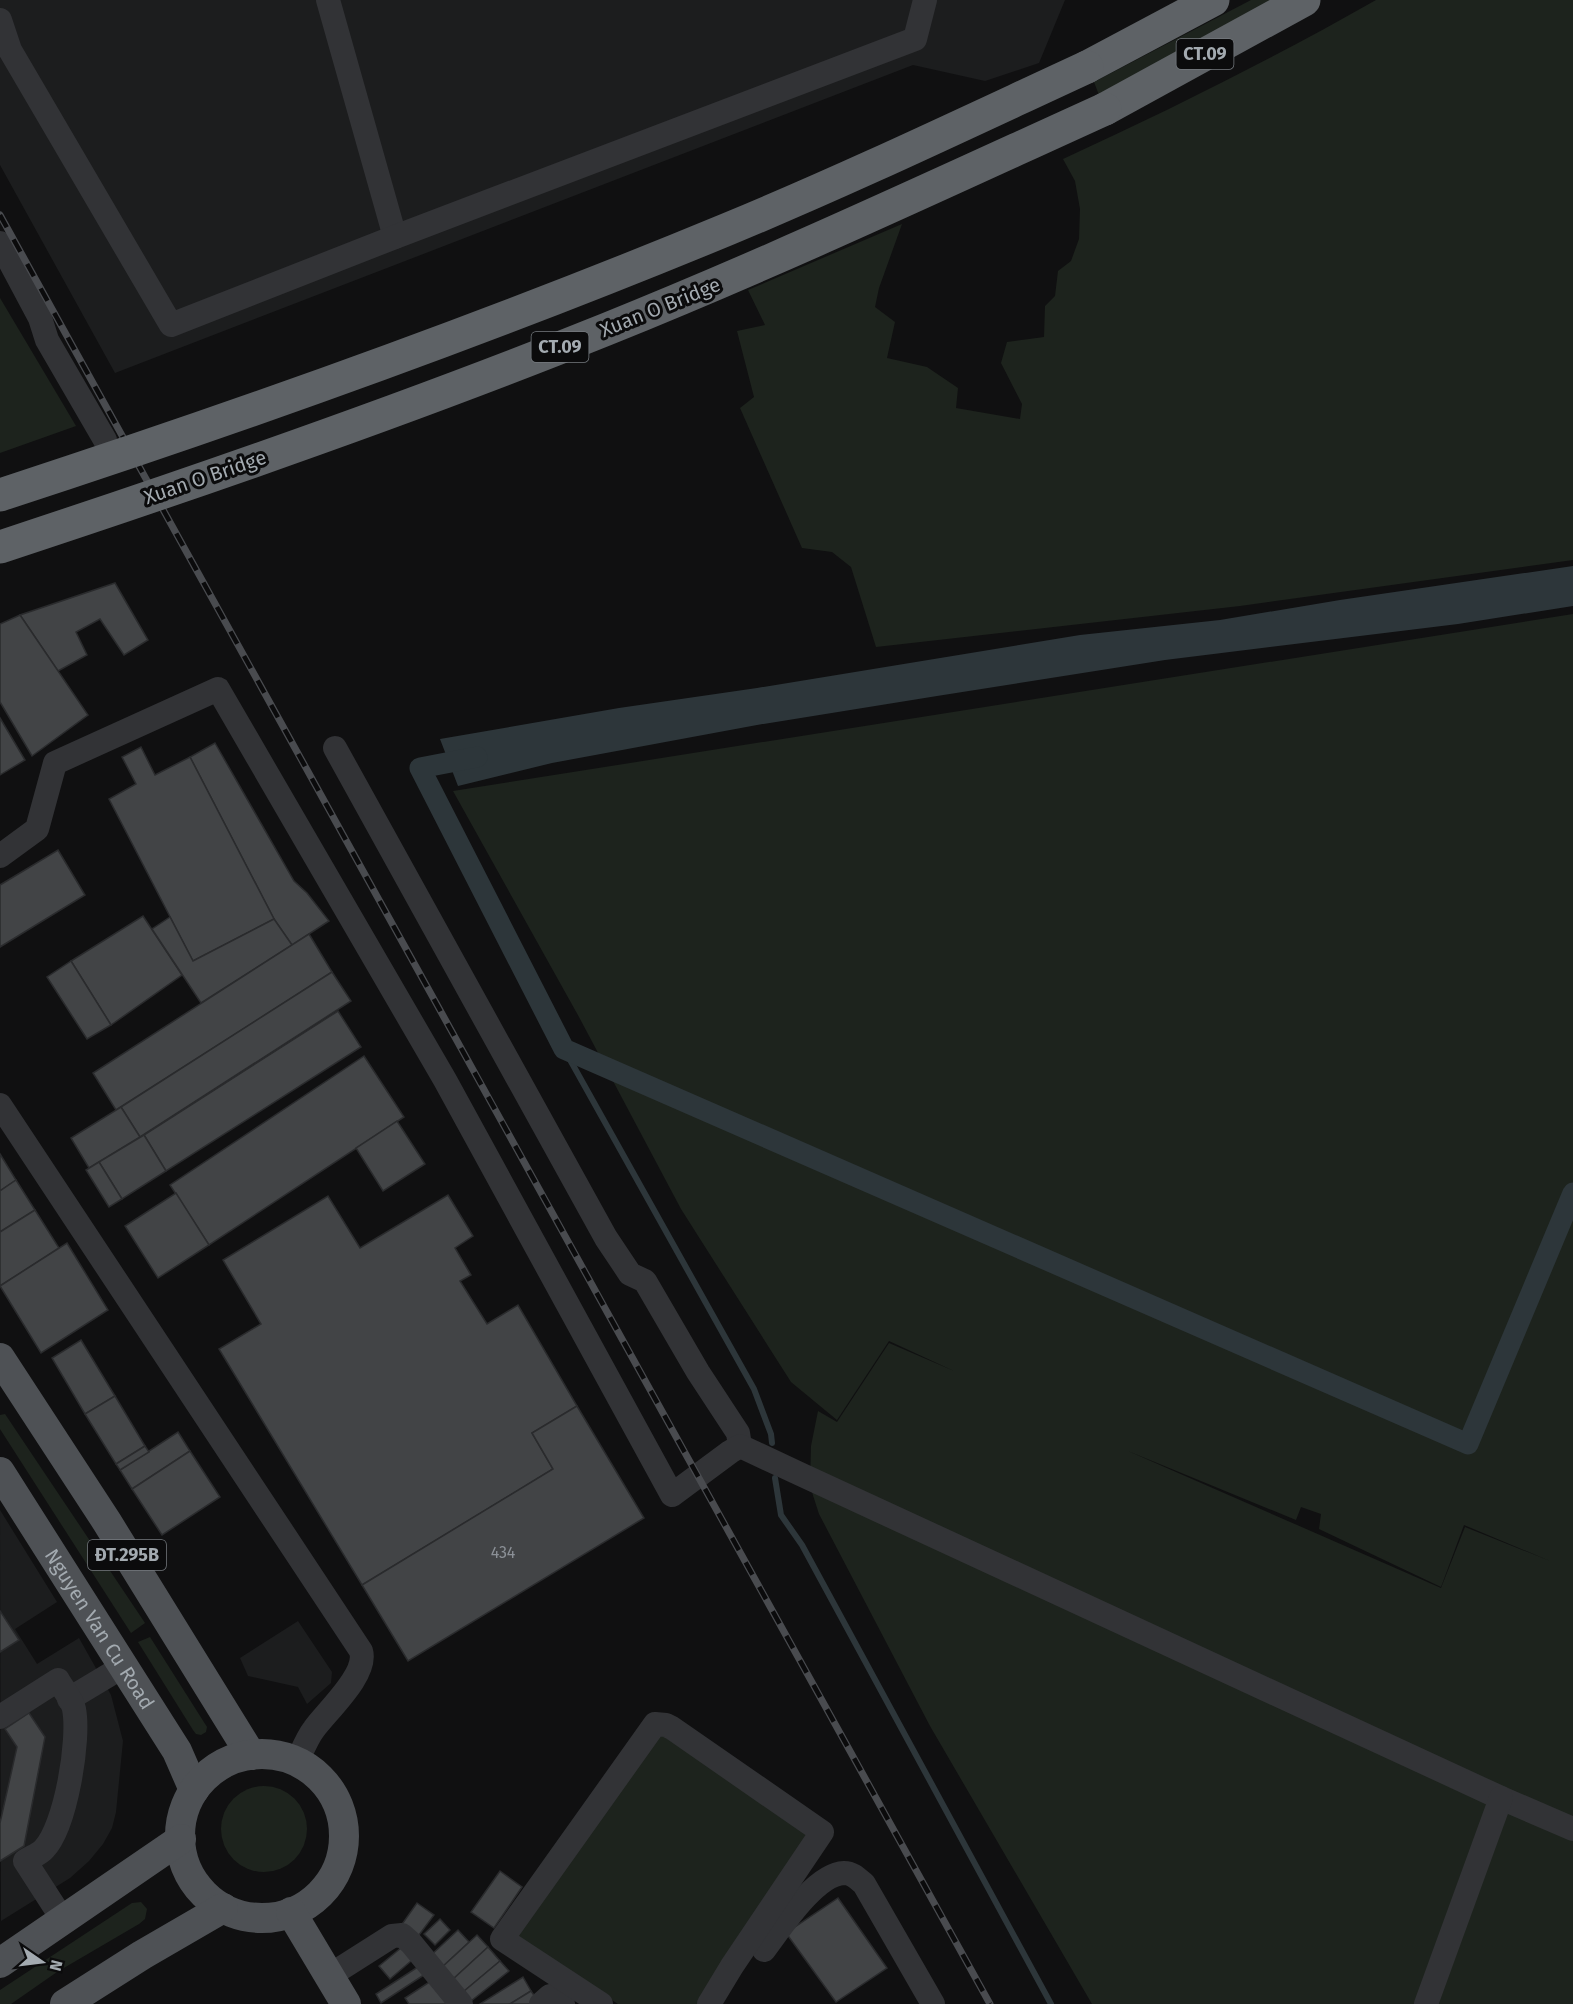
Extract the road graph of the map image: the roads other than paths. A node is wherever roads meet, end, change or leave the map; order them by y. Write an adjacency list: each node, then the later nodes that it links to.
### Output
1 (328, 0): 6 (street)
2 (925, 0): 6 (street)
3 (1213, 0): 10 (highway, CT.09, bridge)
4 (1304, 0): 11 (highway, Xuan O Bridge / CT.09, bridge)
5 (0, 20): 6 (street)
6 (395, 237)
7 (0, 243): 8 (street)
8 (8, 275): 9 (street)
9 (105, 440)
10 (0, 495)
11 (0, 547)
12 (335, 748): 17 (street)
13 (0, 856): 17 (street)
14 (0, 1105): 23 (street)
15 (0, 1358): 16 (main road, ĐT.295B)
16 (10, 1393): 22 (main road, ĐT.295B)
17 (740, 1446): 25 (street)
18 (5, 1491): 19 (main road, Nguyen Van Cu Road / ĐT.295B)
19 (123, 1666): 20 (street); 24 (main road, Nguyen Van Cu Road / ĐT.295B)
20 (69, 1699): 21 (street); 30 (street)
21 (0, 1717)
22 (251, 1755): 23 (main road); 24 (main road)
23 (297, 1761): 29 (main road)
24 (194, 1790): 27 (main road)
25 (1501, 1798): 26 (street); 42 (street)
26 (1573, 1829)
27 (181, 1839): 28 (main road); 30 (main road)
28 (223, 1908): 29 (main road); 34 (main road)
29 (291, 1912): 33 (main road)
30 (63, 1920): 32 (main road)
31 (764, 1950): 41 (street)
32 (0, 1963)
33 (329, 1976): 35 (main road); 36 (street)
34 (65, 2004)
35 (346, 2004)
36 (461, 2004)
37 (541, 2004): 38 (street)
38 (563, 2004)
39 (601, 2004): 40 (street)
40 (709, 2004)
41 (933, 2004)
42 (1426, 2004)

